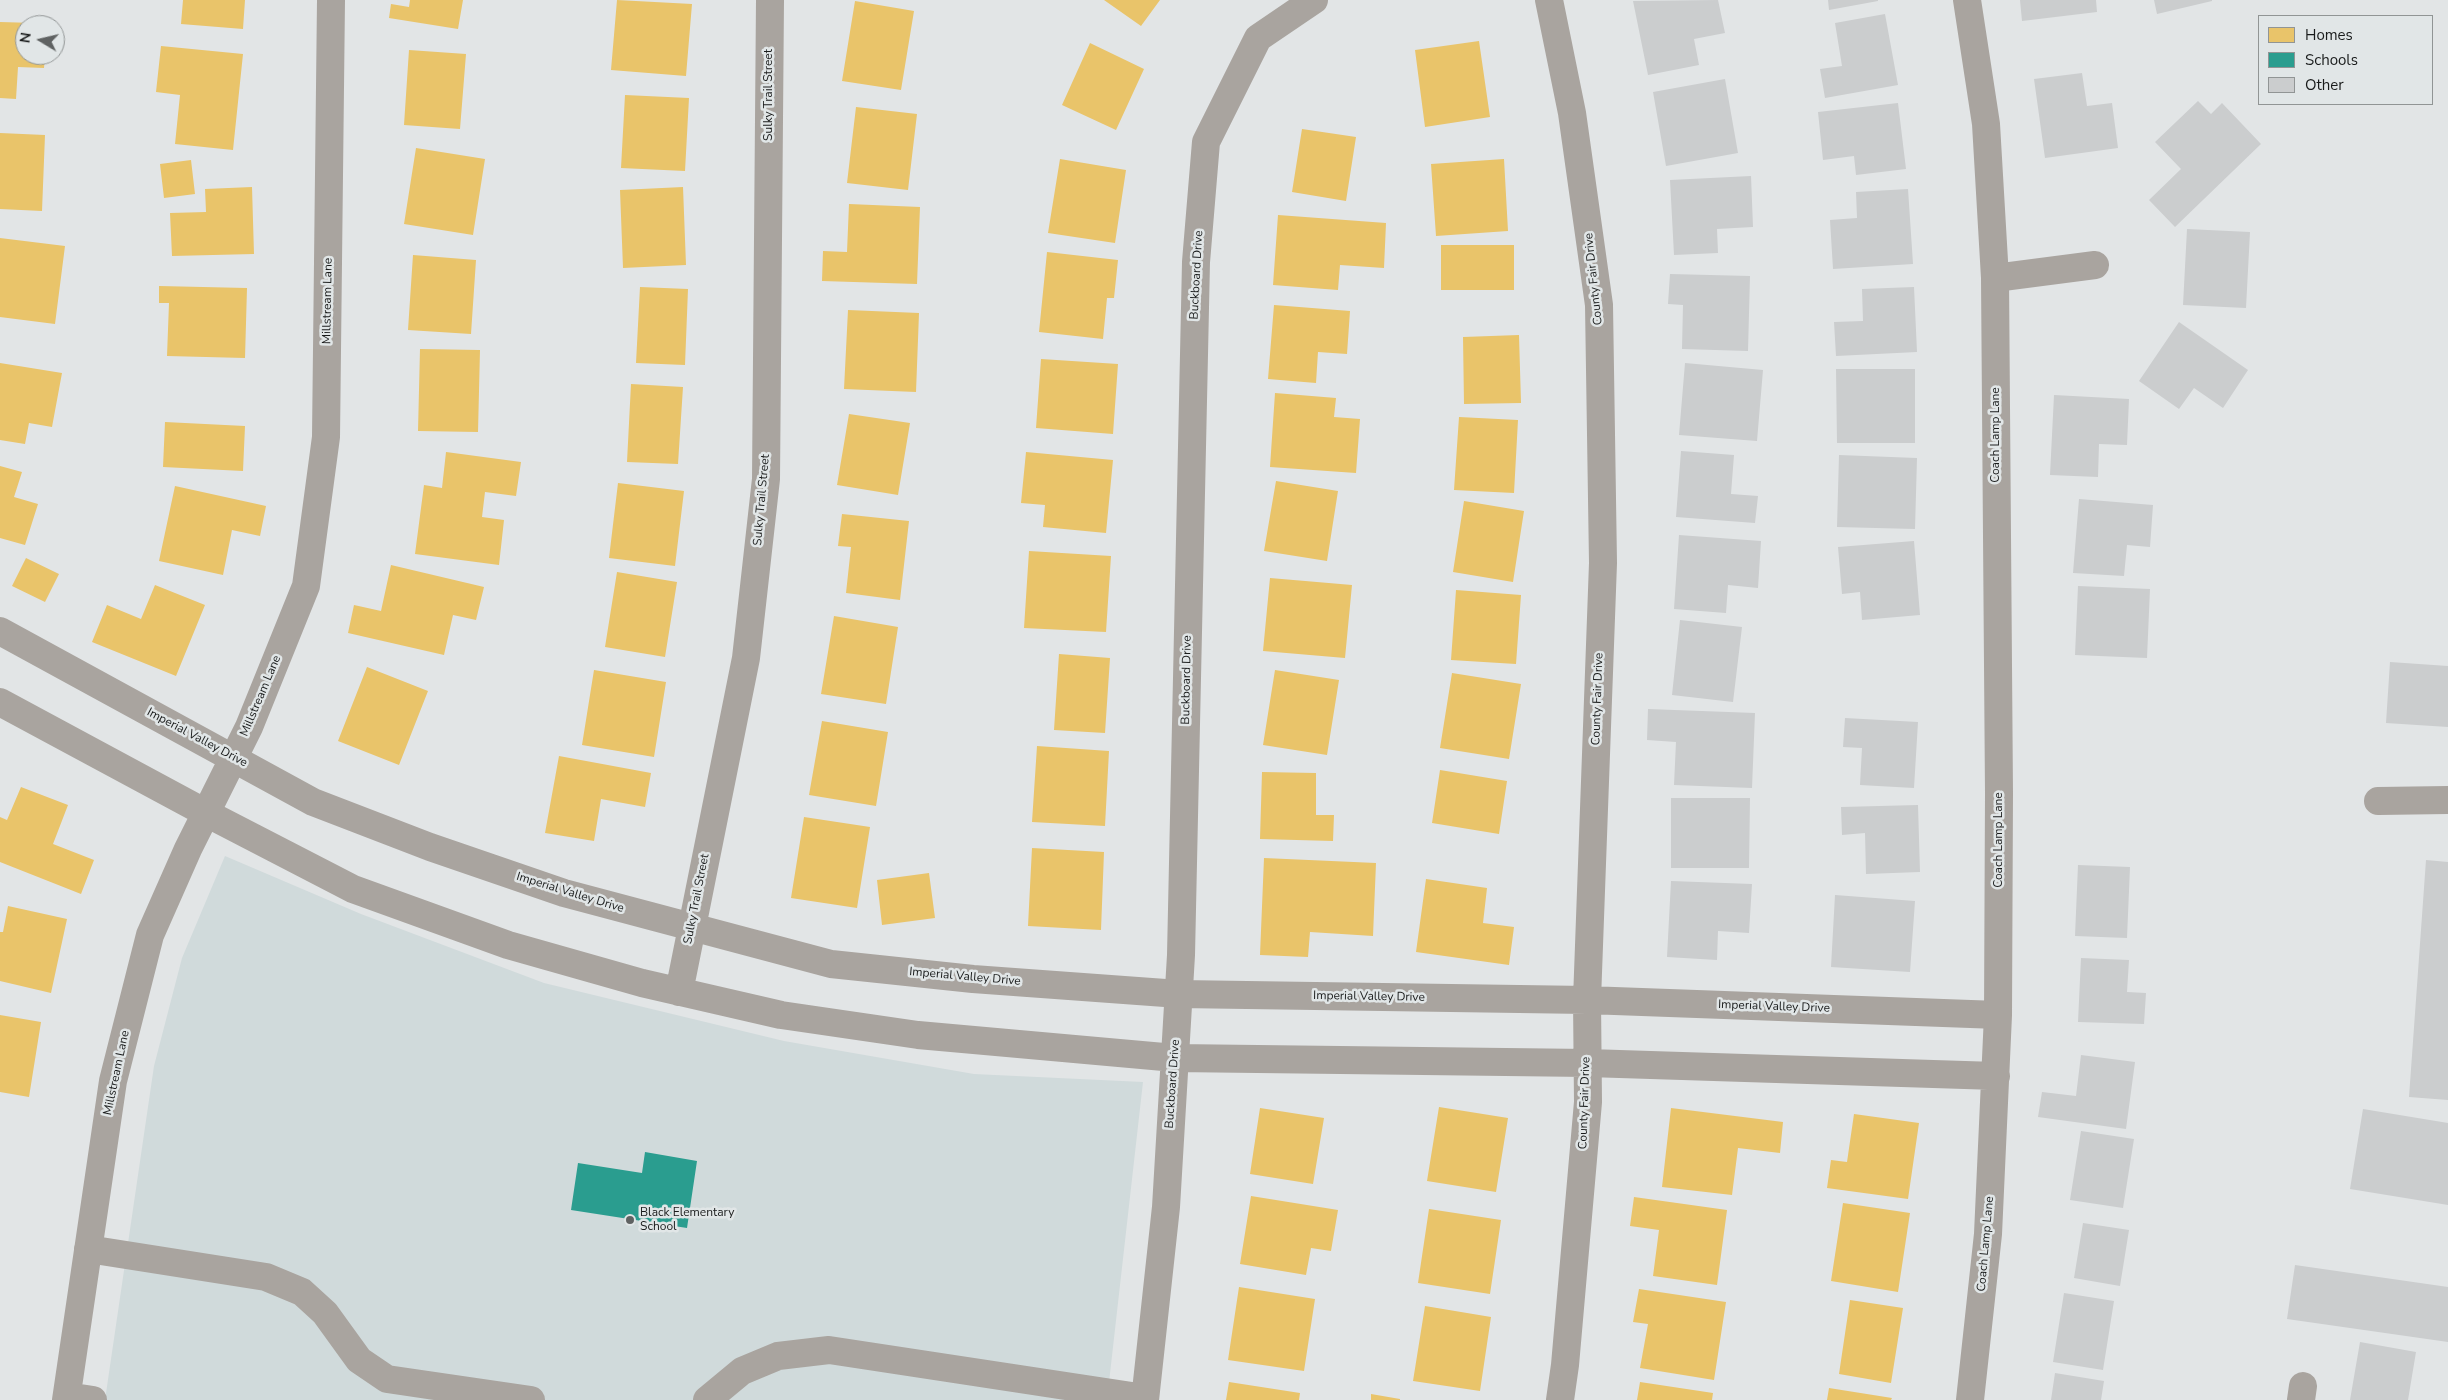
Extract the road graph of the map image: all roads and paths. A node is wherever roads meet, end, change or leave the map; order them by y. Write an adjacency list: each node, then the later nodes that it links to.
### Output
1 (331, 0): 10 (street, Millstream Lane)
2 (770, 0): 14 (street, Sulky Trail Street)
3 (1314, 0): 16 (street, Buckboard Drive)
4 (1549, 0): 17 (street, County Fair Drive)
5 (1967, 0): 7 (street, Coach Lamp Lane)
6 (2094, 265): 7 (street)
7 (1995, 278): 18 (street, Coach Lamp Lane)
8 (0, 631): 10 (street, Imperial Valley Drive)
9 (0, 702): 13 (street)
10 (233, 758): 13 (street, Millstream Lane); 14 (street, Imperial Valley Drive)
11 (2448, 800): 12 (street)
12 (2378, 801)
13 (206, 813): 15 (street); 22 (street, Millstream Lane)
14 (691, 928): 15 (street, Sulky Trail Street); 16 (street, Imperial Valley Drive)
15 (680, 992): 19 (street)
16 (1179, 994): 17 (street, Imperial Valley Drive); 19 (street, Buckboard Drive)
17 (1587, 1000): 18 (street, Imperial Valley Drive); 20 (street, County Fair Drive)
18 (1998, 1015): 21 (street, Coach Lamp Lane)
19 (1175, 1058): 20 (street); 24 (street, Buckboard Drive)
20 (1588, 1063): 21 (street); 27 (street, County Fair Drive)
21 (1996, 1076): 28 (street, Coach Lamp Lane)
22 (88, 1249): 23 (street, Millstream Lane); 25 (street)
23 (75, 1398)
24 (1145, 1399): 26 (street)
25 (531, 1400)
26 (707, 1400)
27 (1560, 1400)
28 (1970, 1400)

